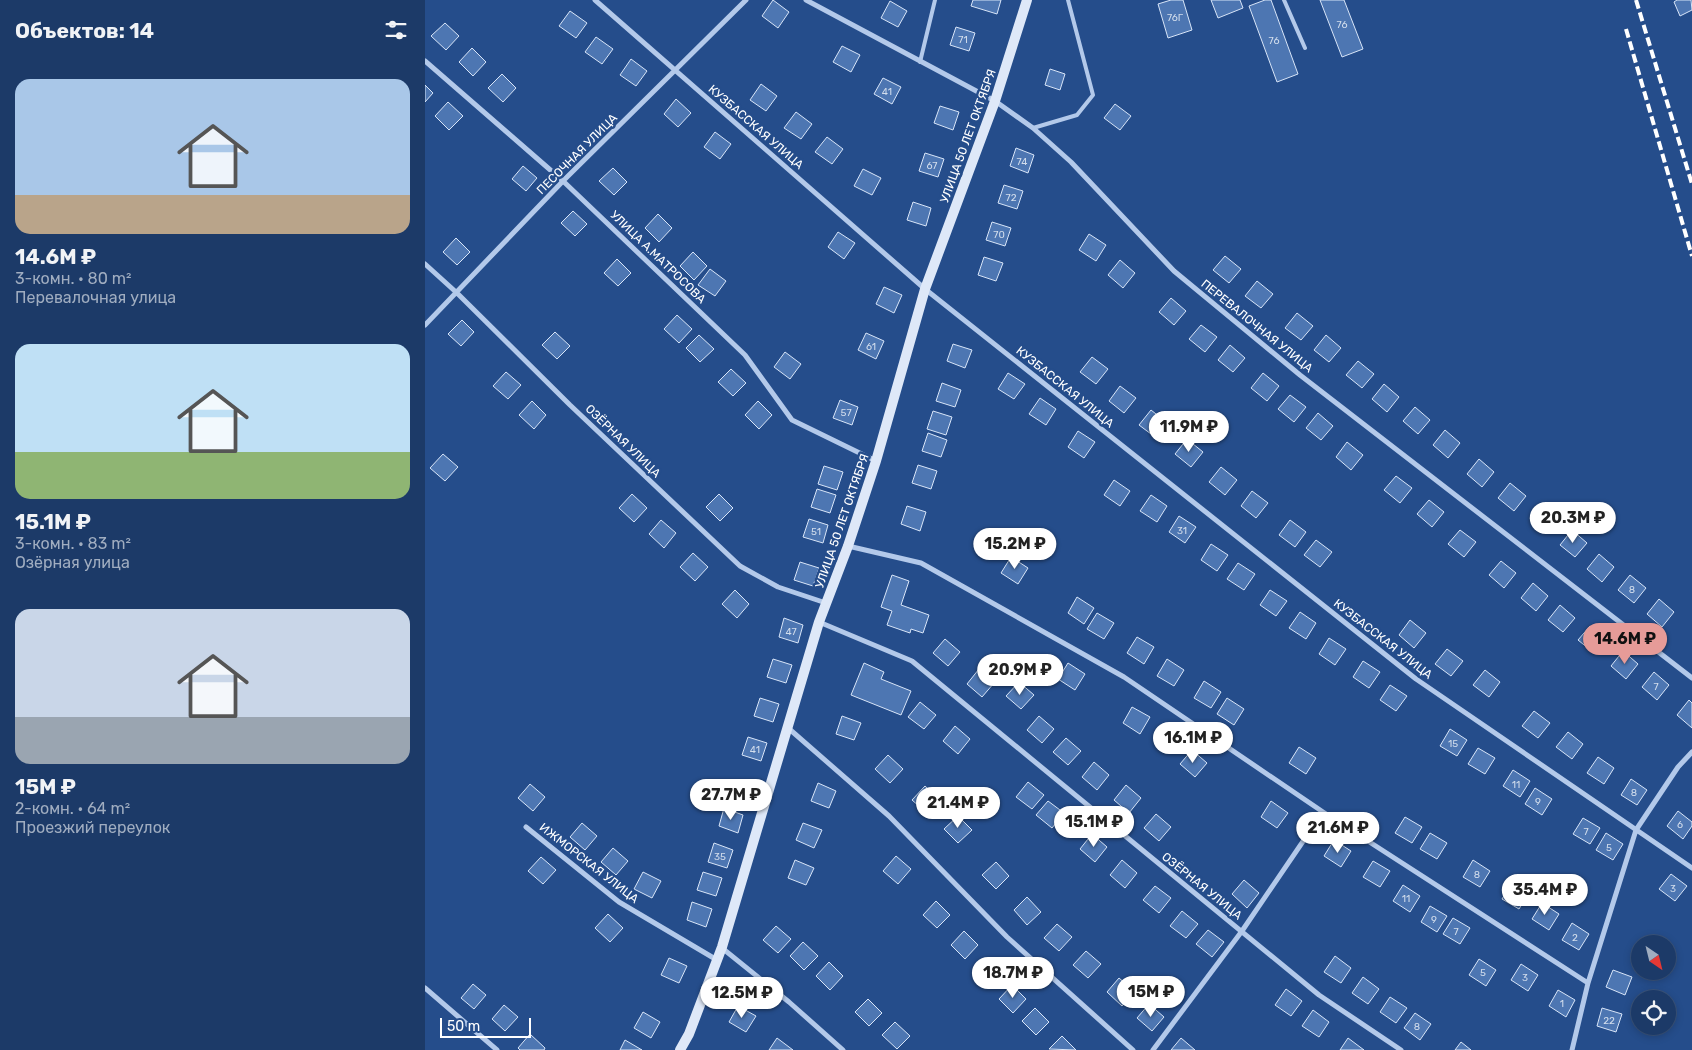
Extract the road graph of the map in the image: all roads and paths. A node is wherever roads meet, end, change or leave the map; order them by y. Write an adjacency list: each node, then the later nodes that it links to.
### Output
1 (595, 0): 11 (street, КУЗБАССКАЯ УЛИЦА)
2 (746, 0): 11 (street, ПЕСОЧНАЯ УЛИЦА)
3 (806, 0): 10 (street, ПЕРЕВАЛОЧНАЯ УЛИЦА)
4 (935, 0): 10 (lane)
5 (1027, 0): 12 (main road, УЛИЦА 50 ЛЕТ ОКТЯБРЯ)
6 (1068, 0): 13 (lane)
7 (1283, 0): 8 (lane)
8 (1305, 48)
9 (425, 62): 14 (street, УЛИЦА А.МАТРОСОВА)
10 (920, 62): 12 (street, ПЕРЕВАЛОЧНАЯ УЛИЦА)
11 (676, 70): 14 (street, ПЕСОЧНАЯ УЛИЦА); 16 (street, КУЗБАССКАЯ УЛИЦА)
12 (995, 102): 13 (street, ПЕРЕВАЛОЧНАЯ УЛИЦА); 16 (main road, УЛИЦА 50 ЛЕТ ОКТЯБРЯ)
13 (1033, 128): 23 (street, ПЕРЕВАЛОЧНАЯ УЛИЦА)
14 (563, 181): 17 (street, ПЕСОЧНАЯ УЛИЦА); 19 (street, УЛИЦА А.МАТРОСОВА)
15 (425, 264): 17 (street, ОЗЁРНАЯ УЛИЦА)
16 (925, 289): 19 (main road, УЛИЦА 50 ЛЕТ ОКТЯБРЯ); 28 (street, КУЗБАССКАЯ УЛИЦА)
17 (457, 293): 18 (street, ПЕСОЧНАЯ УЛИЦА); 21 (street, ОЗЁРНАЯ УЛИЦА)
18 (425, 325)
19 (876, 461): 20 (main road, УЛИЦА 50 ЛЕТ ОКТЯБРЯ)
20 (848, 546): 21 (main road, УЛИЦА 50 ЛЕТ ОКТЯБРЯ); 26 (street)
21 (827, 604): 22 (main road, УЛИЦА 50 ЛЕТ ОКТЯБРЯ)
22 (819, 622): 24 (main road, УЛИЦА 50 ЛЕТ ОКТЯБРЯ); 30 (street, ОЗЁРНАЯ УЛИЦА)
23 (1692, 678)
24 (787, 727): 31 (main road, УЛИЦА 50 ЛЕТ ОКТЯБРЯ); 38 (street)
25 (1692, 752): 28 (street)
26 (1323, 812): 30 (street); 33 (street)
27 (526, 827): 32 (street, ИЖМОРСКАЯ УЛИЦА)
28 (1636, 830): 29 (street, КУЗБАССКАЯ УЛИЦА); 33 (street)
29 (1692, 868)
30 (1241, 931): 39 (street); 40 (street, ОЗЁРНАЯ УЛИЦА)
31 (722, 948): 32 (main road, УЛИЦА 50 ЛЕТ ОКТЯБРЯ); 37 (street)
32 (717, 960): 36 (main road, УЛИЦА 50 ЛЕТ ОКТЯБРЯ)
33 (1588, 983): 41 (street)
34 (425, 988): 35 (street)
35 (497, 1050)
36 (680, 1050)
37 (843, 1050)
38 (1133, 1050)
39 (1153, 1050)
40 (1401, 1050)
41 (1572, 1050)

